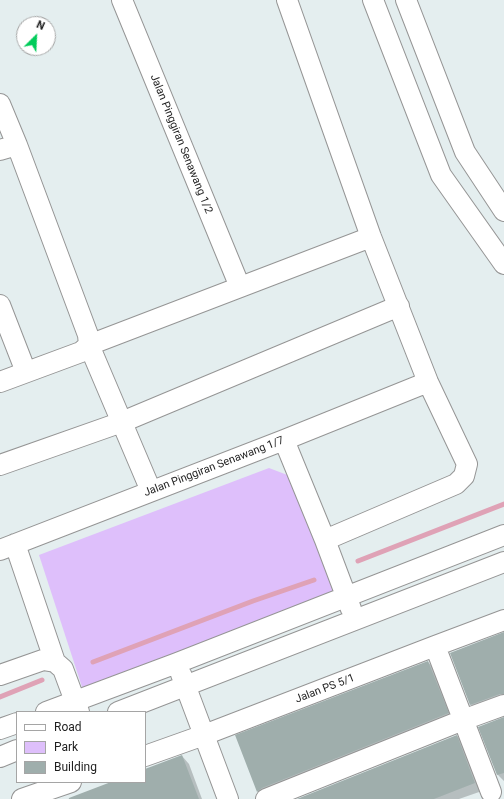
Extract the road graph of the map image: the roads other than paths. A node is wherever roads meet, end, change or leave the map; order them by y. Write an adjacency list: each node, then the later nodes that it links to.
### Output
1 (122, 0): 10 (street, Jalan Pinggiran Senawang 1/2)
2 (287, 0): 8 (street)
3 (373, 0): 9 (street)
4 (406, 0): 7 (street)
5 (0, 104): 6 (street)
6 (9, 148): 13 (street)
7 (504, 211)
8 (371, 237): 10 (street); 12 (street)
9 (504, 264)
10 (240, 287): 13 (street)
11 (0, 305): 14 (street)
12 (398, 306): 16 (street); 17 (street)
13 (89, 345): 14 (street); 17 (street)
14 (26, 372): 15 (street)
15 (0, 382)
16 (428, 382): 18 (street, Jalan Pinggiran Senawang 1/7); 22 (street)
17 (122, 422): 19 (street); 20 (street)
18 (284, 440): 20 (street, Jalan Pinggiran Senawang 1/7); 22 (street)
19 (0, 465)
20 (151, 491): 23 (street, Jalan Pinggiran Senawang 1/7)
21 (504, 536): 25 (street)
22 (325, 540): 25 (street)
23 (8, 547): 29 (street)
24 (504, 562): 26 (street)
25 (346, 597): 26 (street); 30 (street)
26 (355, 620): 32 (street)
27 (504, 620): 28 (street, Jalan PS 5/1)
28 (435, 646): 37 (street); 40 (street, Jalan PS 5/1)
29 (55, 662): 31 (street); 34 (street)
30 (176, 663): 32 (street); 34 (street)
31 (0, 675)
32 (185, 686): 36 (street); 40 (street)
33 (504, 705): 37 (street)
34 (77, 707): 35 (street)
35 (52, 711)
36 (121, 711)
37 (463, 720): 45 (street); 48 (street)
38 (16, 723): 39 (street)
39 (0, 729)
40 (204, 735): 42 (street, Jalan PS 5/1); 47 (street)
41 (16, 750): 43 (street)
42 (146, 756)
43 (0, 757)
44 (68, 783): 46 (street)
45 (490, 793)
46 (26, 798)
47 (228, 799)
48 (266, 799)

